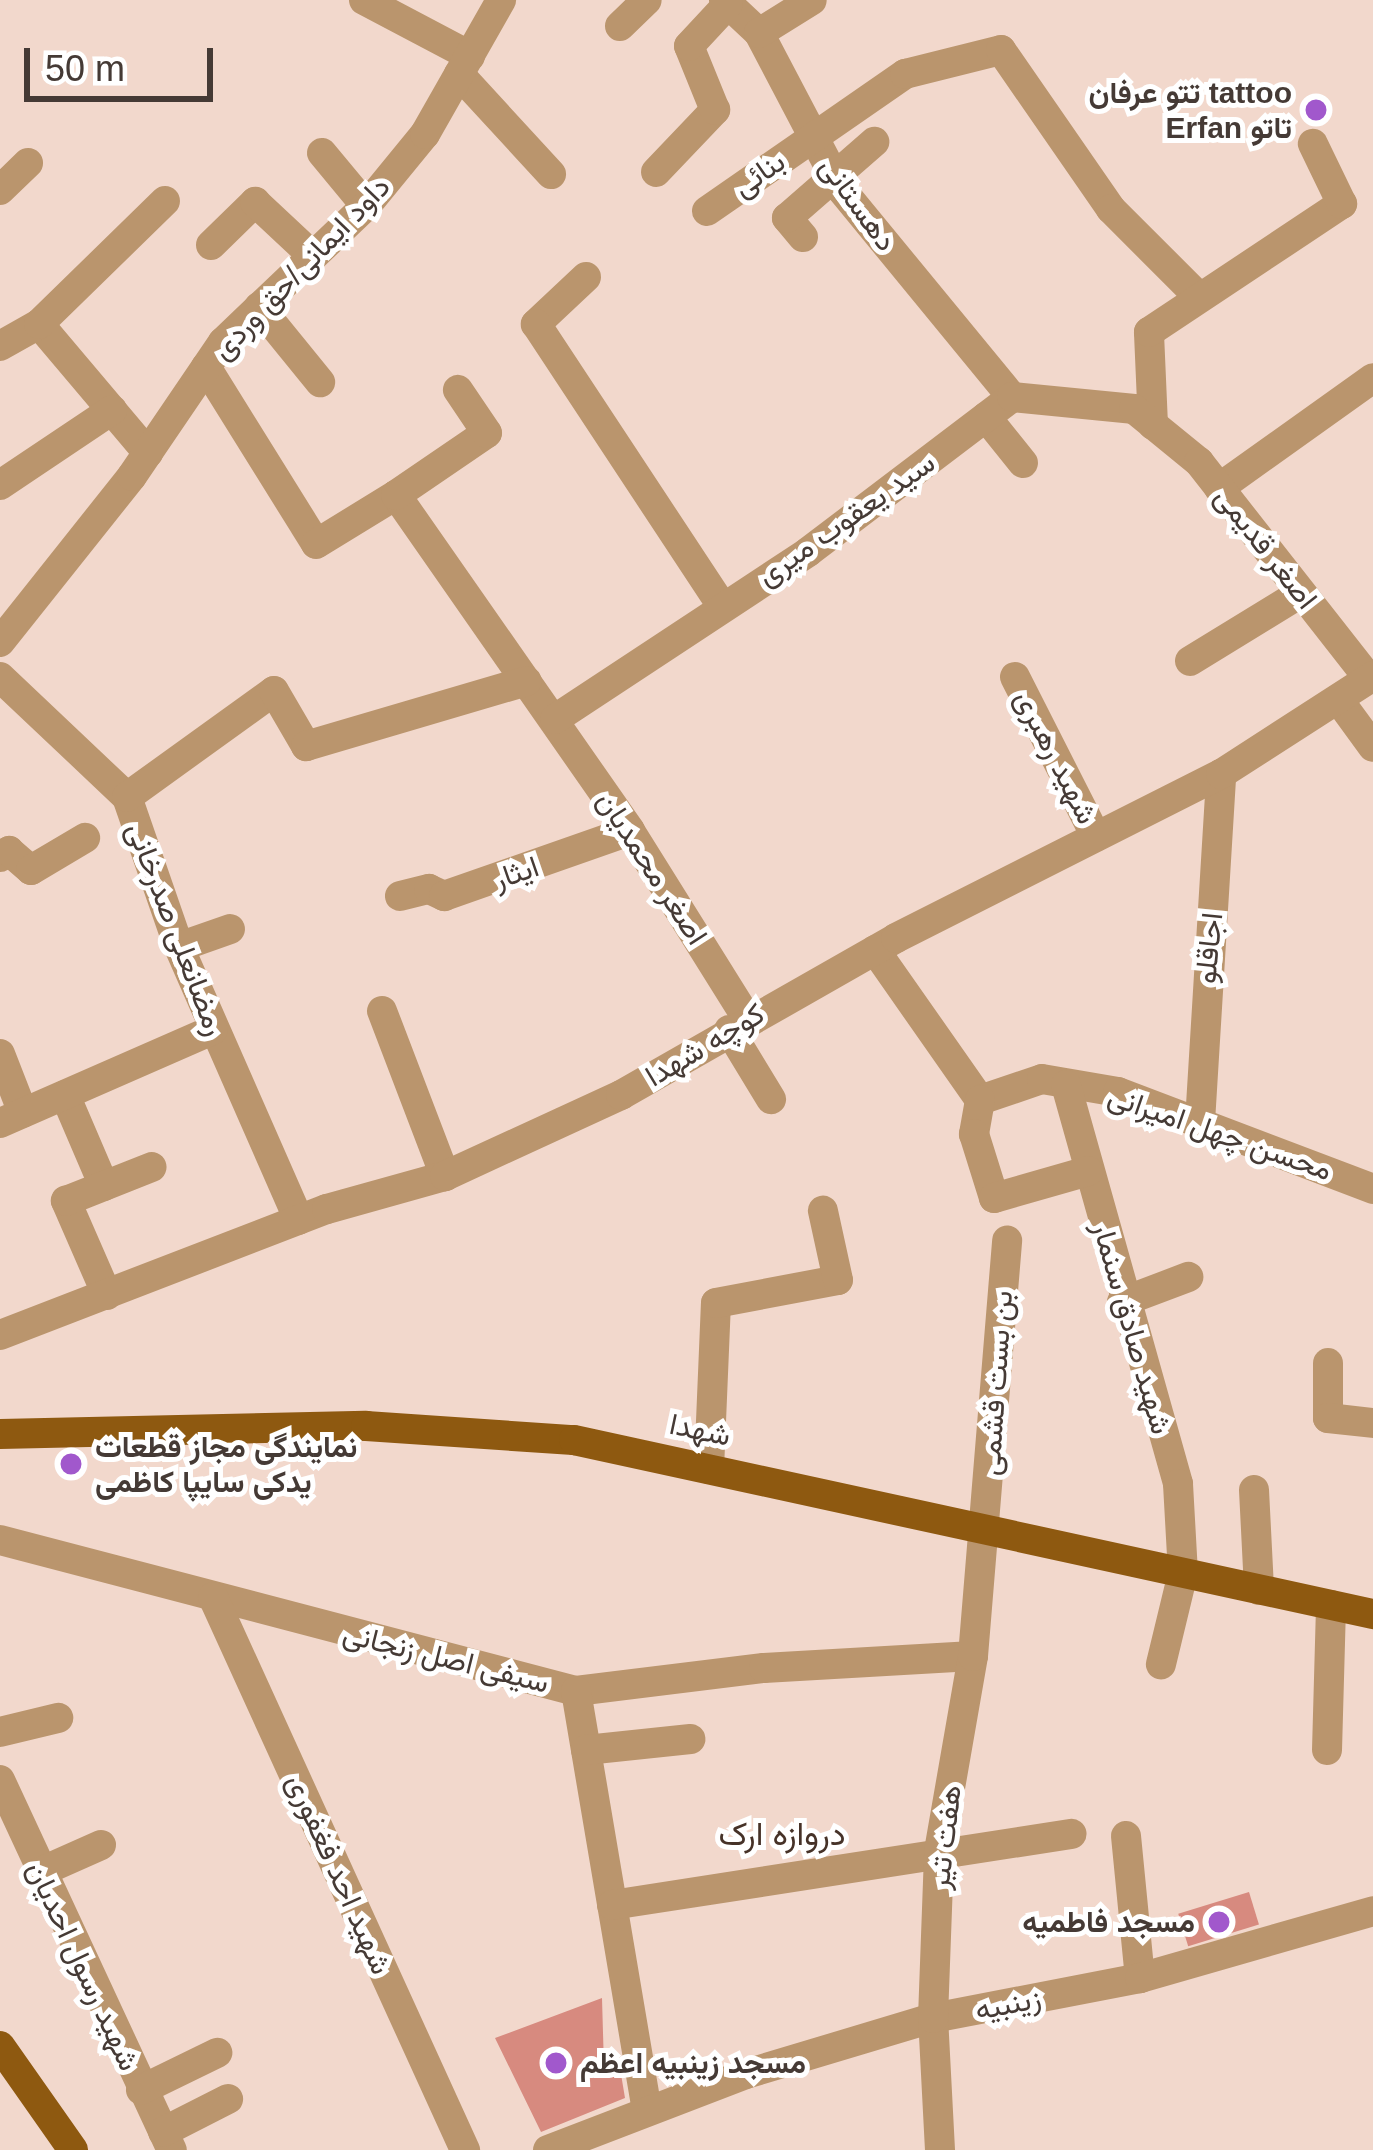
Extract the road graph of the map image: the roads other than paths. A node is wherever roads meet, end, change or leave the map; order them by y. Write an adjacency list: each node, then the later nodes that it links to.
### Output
1 (364, 0): 8 (street)
2 (501, 0): 8 (street, داود ایمانی/حق وردی)
3 (647, 0): 6 (street)
4 (812, 0): 7 (street)
5 (726, 2): 7 (street, دهستانی); 14 (street)
6 (620, 26)
7 (759, 33): 9 (street, دهستانی)
8 (465, 65): 15 (street); 19 (street, داود ایمانی/حق وردی)
9 (811, 137): 16 (street, دهستانی); 20 (street, بنائی); 25 (street, بنائی)
10 (874, 142): 16 (street)
11 (1313, 144): 25 (street)
12 (322, 154): 19 (street)
13 (28, 163): 17 (street)
14 (656, 172)
15 (550, 174)
16 (834, 176): 21 (street); 33 (street, دهستانی)
17 (0, 190)
18 (165, 202): 27 (street)
19 (366, 206): 23 (street, داود ایمانی/حق وردی)
20 (707, 211)
21 (803, 237)
22 (211, 245): 23 (street)
23 (313, 256): 26 (street, داود ایمانی/حق وردی)
24 (586, 277): 43 (street)
25 (1196, 294): 36 (street)
26 (259, 307): 29 (street, داود ایمانی/حق وردی); 31 (street)
27 (39, 324): 28 (street); 34 (street)
28 (2, 348)
29 (206, 367): 37 (street, داود ایمانی/حق وردی); 41 (street)
30 (1373, 378): 40 (street)
31 (320, 382)
32 (458, 390): 41 (street)
33 (1012, 397): 35 (street, سید یعقوب میری); 36 (street)
34 (112, 410): 37 (street); 39 (street)
35 (986, 417): 38 (street); 43 (street, سید یعقوب میری)
36 (1154, 425): 40 (street, اصغر قدیمی)
37 (148, 452): 44 (street, داود ایمانی/حق وردی)
38 (1023, 463)
39 (0, 484)
40 (1220, 488): 42 (street, اصغر قدیمی)
41 (396, 495): 49 (street, اصغر محمدیان)
42 (1301, 593): 45 (street); 48 (street, اصغر قدیمی)
43 (721, 605): 51 (street, سید یعقوب میری)
44 (0, 642)
45 (1190, 661)
46 (0, 677): 54 (street, رمضانعلی صدرخانی)
47 (1015, 677): 57 (street, شهید رهبری)
48 (1371, 678): 50 (street, کوچه شهدا)
49 (527, 682): 51 (street, اصغر محمدیان); 54 (street)
50 (1339, 699): 52 (street); 53 (street, کوچه شهدا)
51 (555, 719): 55 (street, اصغر محمدیان)
52 (1373, 748)
53 (1221, 774): 57 (street, کوچه شهدا); 72 (street, اجاقلو)
54 (127, 796): 61 (street, رمضانعلی صدرخانی)
55 (630, 831): 59 (street, ایثار); 64 (street, اصغر محمدیان)
56 (85, 838): 58 (street)
57 (1096, 838): 62 (street, کوچه شهدا)
58 (0, 857)
59 (400, 896)
60 (230, 929): 61 (street)
61 (179, 947): 65 (street, رمضانعلی صدرخانی)
62 (875, 950): 64 (street, کوچه شهدا); 70 (street)
63 (382, 1012): 75 (street)
64 (738, 1024): 69 (street, اصغر محمدیان); 75 (street, کوچه شهدا)
65 (213, 1030): 68 (street); 79 (street, رمضانعلی صدرخانی)
66 (0, 1054): 71 (street)
67 (1066, 1085): 70 (street, محسن چهل امیرانی); 72 (street, محسن چهل امیرانی); 74 (street, شهید صادق سنمار)
68 (65, 1096): 71 (street); 76 (street)
69 (772, 1099)
70 (980, 1100): 74 (street)
71 (12, 1118)
72 (1200, 1121): 77 (street, محسن چهل امیرانی)
73 (152, 1167): 76 (street)
74 (1088, 1171): 83 (street, شهید صادق سنمار)
75 (446, 1177): 79 (street, کوچه شهدا)
76 (104, 1186): 82 (street)
77 (1373, 1189)
78 (823, 1211): 88 (street)
79 (299, 1220): 82 (street, کوچه شهدا)
80 (1007, 1240): 90 (street, بن بست قشمی)
81 (1188, 1277): 83 (street)
82 (107, 1295): 84 (street, کوچه شهدا)
83 (1122, 1302): 92 (street, شهید صادق سنمار)
84 (0, 1335)
85 (1328, 1363): 86 (street)
86 (1373, 1423)
87 (0, 1434): 88 (main road, شهدا)
88 (709, 1469): 90 (main road, شهدا)
89 (1255, 1490): 93 (street)
90 (985, 1526): 92 (main road, شهدا); 97 (street, هفت تیر)
91 (0, 1540): 94 (street, سیفی اصل زنجانی)
92 (1183, 1573): 93 (main road, شهدا); 98 (street, شهید صادق سنمار)
93 (1259, 1589): 95 (main road, شهدا)
94 (214, 1597): 99 (street, سیفی اصل زنجانی); 122 (street, شهید احد فغفوری)
95 (1331, 1605): 96 (main road, شهدا); 104 (street)
96 (1373, 1614)
97 (973, 1655): 99 (street, سیفی اصل زنجانی); 109 (street, هفت تیر)
98 (1161, 1664)
99 (576, 1691): 103 (street)
100 (58, 1718): 101 (street)
101 (0, 1732)
102 (691, 1739): 103 (street)
103 (586, 1750): 111 (street)
104 (1328, 1750)
105 (0, 1780): 110 (street, شهید رسول احدیان)
106 (1072, 1834): 109 (street)
107 (1126, 1836): 113 (street)
108 (101, 1844): 110 (street)
109 (939, 1851): 111 (street); 114 (street, هفت تیر)
110 (38, 1873): 117 (street, شهید رسول احدیان)
111 (612, 1905): 119 (street)
112 (1373, 1911): 113 (street, زینبیه)
113 (1140, 1978): 114 (street, زینبیه)
114 (933, 2018): 119 (street, زینبیه); 124 (street, هفت تیر)
115 (0, 2046): 121 (main road)
116 (217, 2053): 117 (street)
117 (142, 2090): 120 (street, شهید رسول احدیان)
118 (228, 2099): 120 (street)
119 (646, 2111): 123 (street, زینبیه)
120 (167, 2141)
121 (73, 2150)
122 (466, 2150)
123 (548, 2150)
124 (940, 2150)

